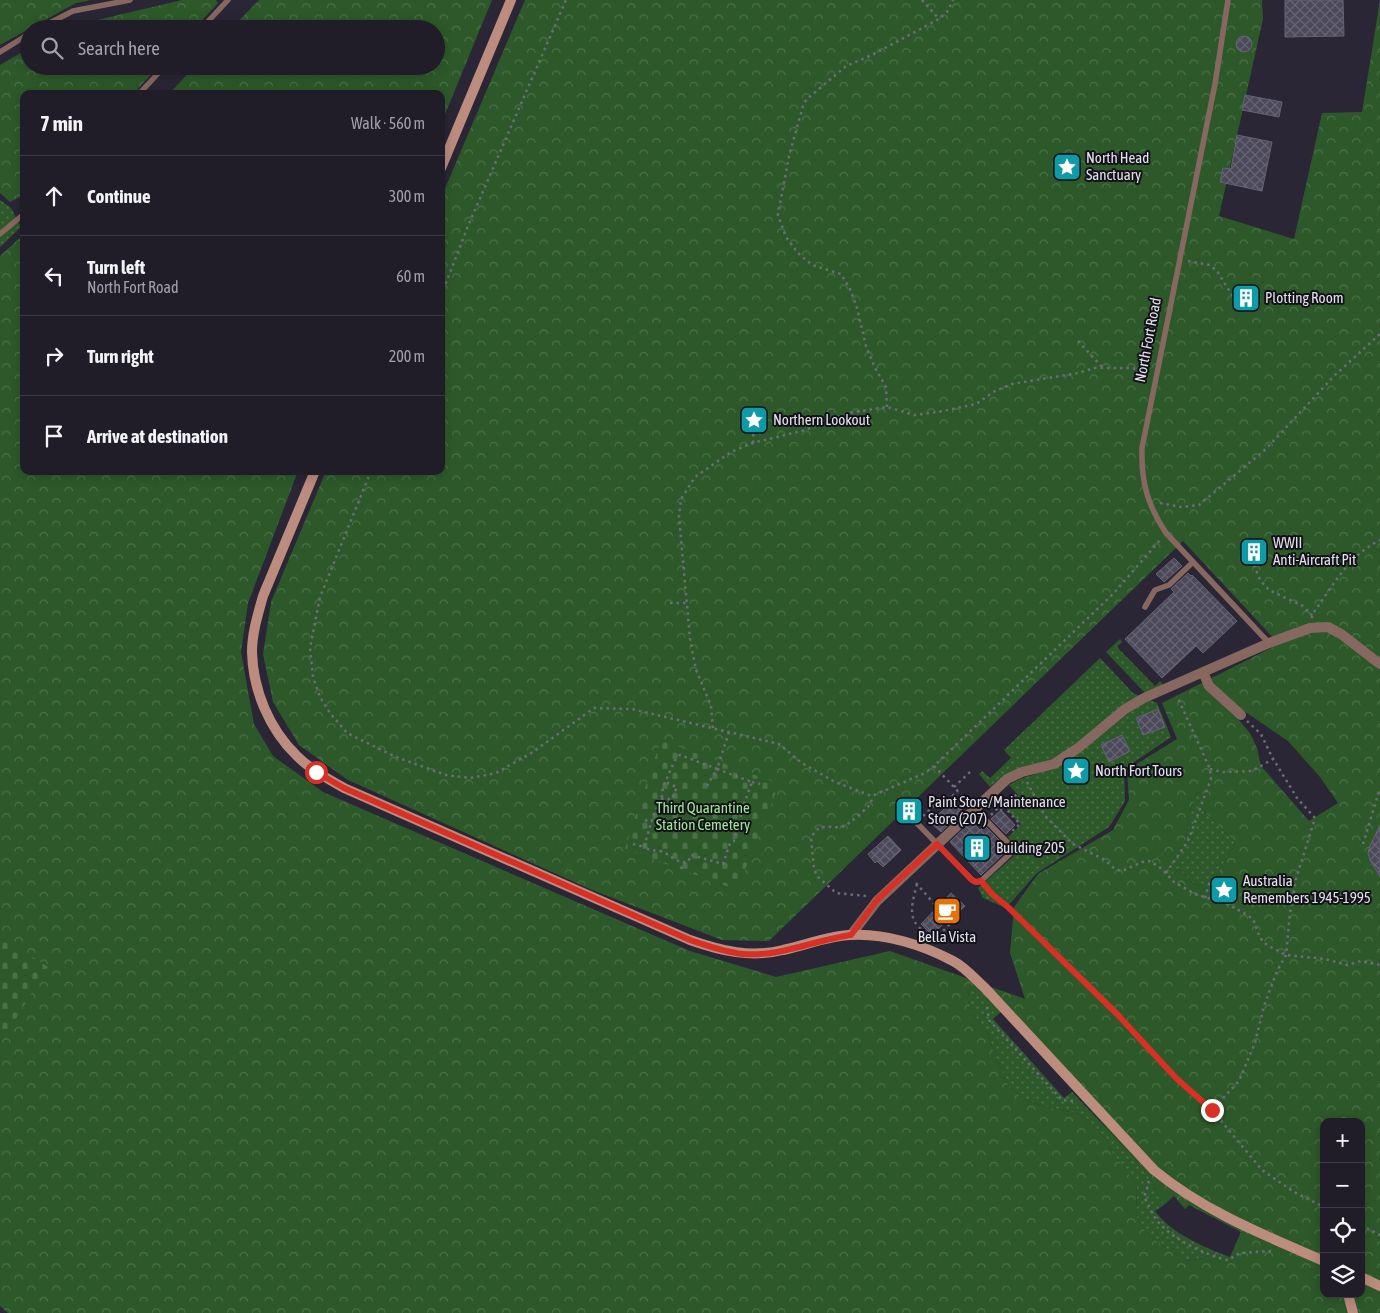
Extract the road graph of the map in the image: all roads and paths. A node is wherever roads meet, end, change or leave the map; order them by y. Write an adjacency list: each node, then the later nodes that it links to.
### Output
1 (130, 0): 9 (lane)
2 (228, 0): 10 (lane)
3 (511, 0): 15 (street)
4 (566, 0): 19 (path)
5 (922, 0): 8 (path)
6 (953, 0): 8 (path)
7 (1228, 0): 18 (lane, North Fort Road)
8 (939, 19): 25 (path)
9 (56, 20)
10 (209, 20)
11 (20, 40): 12 (lane)
12 (0, 52)
13 (157, 75): 14 (lane)
14 (143, 90)
15 (445, 158)
16 (20, 217): 17 (lane)
17 (0, 234)
18 (1179, 259): 20 (path); 24 (lane, North Fort Road)
19 (445, 286)
20 (1237, 296)
21 (1380, 334): 30 (path)
22 (1078, 342): 23 (path)
23 (1103, 368): 24 (path); 25 (path)
24 (1156, 375): 30 (lane, North Fort Road)
25 (887, 407): 27 (path)
26 (754, 420): 27 (path)
27 (753, 443): 36 (path)
28 (313, 475): 85 (street)
29 (369, 475): 45 (path)
30 (1149, 501): 31 (lane, North Fort Road)
31 (1166, 533): 33 (lane, North Fort Road); 48 (path)
32 (1380, 540): 38 (path)
33 (1192, 562): 37 (lane); 40 (lane, North Fort Road)
34 (1254, 565): 38 (path)
35 (670, 602): 36 (path)
36 (688, 602): 45 (path)
37 (1145, 607)
38 (1312, 615): 39 (path)
39 (1310, 628): 40 (street); 41 (street)
40 (1269, 643): 42 (street)
41 (1380, 664)
42 (1203, 672): 43 (street); 44 (street)
43 (1172, 686): 50 (path); 52 (street)
44 (1240, 715): 47 (path)
45 (713, 728): 46 (path)
46 (729, 732): 49 (path); 62 (path)
47 (1273, 759): 50 (path); 87 (path)
48 (934, 766): 57 (path); 62 (path)
49 (717, 769): 53 (path); 54 (path); 56 (path)
50 (1210, 769): 78 (path)
51 (970, 772): 57 (path)
52 (1022, 772): 60 (street); 78 (path)
53 (665, 782): 63 (path); 63 (path)
54 (752, 782): 55 (path); 75 (path)
55 (760, 784)
56 (707, 786)
57 (954, 787): 59 (path)
58 (1380, 788): 73 (path)
59 (958, 791): 65 (path); 68 (path)
60 (991, 793): 64 (path); 65 (street)
61 (1017, 794): 64 (path)
62 (872, 796): 83 (path)
63 (661, 799): 69 (path)
64 (1004, 807): 66 (path); 70 (path)
65 (974, 808): 72 (street); 79 (lane)
66 (992, 814)
67 (646, 820): 69 (path)
68 (914, 820): 72 (lane)
69 (652, 822): 74 (path)
70 (1012, 831)
71 (633, 844): 74 (path)
72 (937, 844): 77 (street); 79 (lane)
73 (1362, 844)
74 (644, 847): 75 (path)
75 (683, 863): 76 (path)
76 (681, 870)
77 (906, 872): 80 (path); 83 (street)
78 (1166, 873): 82 (path)
79 (981, 881): 89 (path)
80 (917, 884): 84 (path); 86 (path)
81 (1221, 894): 82 (path)
82 (1206, 898): 87 (path)
83 (877, 900): 85 (street)
84 (937, 906)
85 (851, 935): 93 (street)
86 (936, 937)
87 (1286, 955): 88 (path); 89 (path)
88 (1380, 965)
89 (1212, 1110): 90 (path)
90 (1320, 1205)
91 (1365, 1228): 92 (path)
92 (1380, 1235)
93 (1320, 1260)
94 (1365, 1280): 95 (street)
95 (1380, 1286)
96 (1349, 1298): 97 (street)
97 (1353, 1313)

